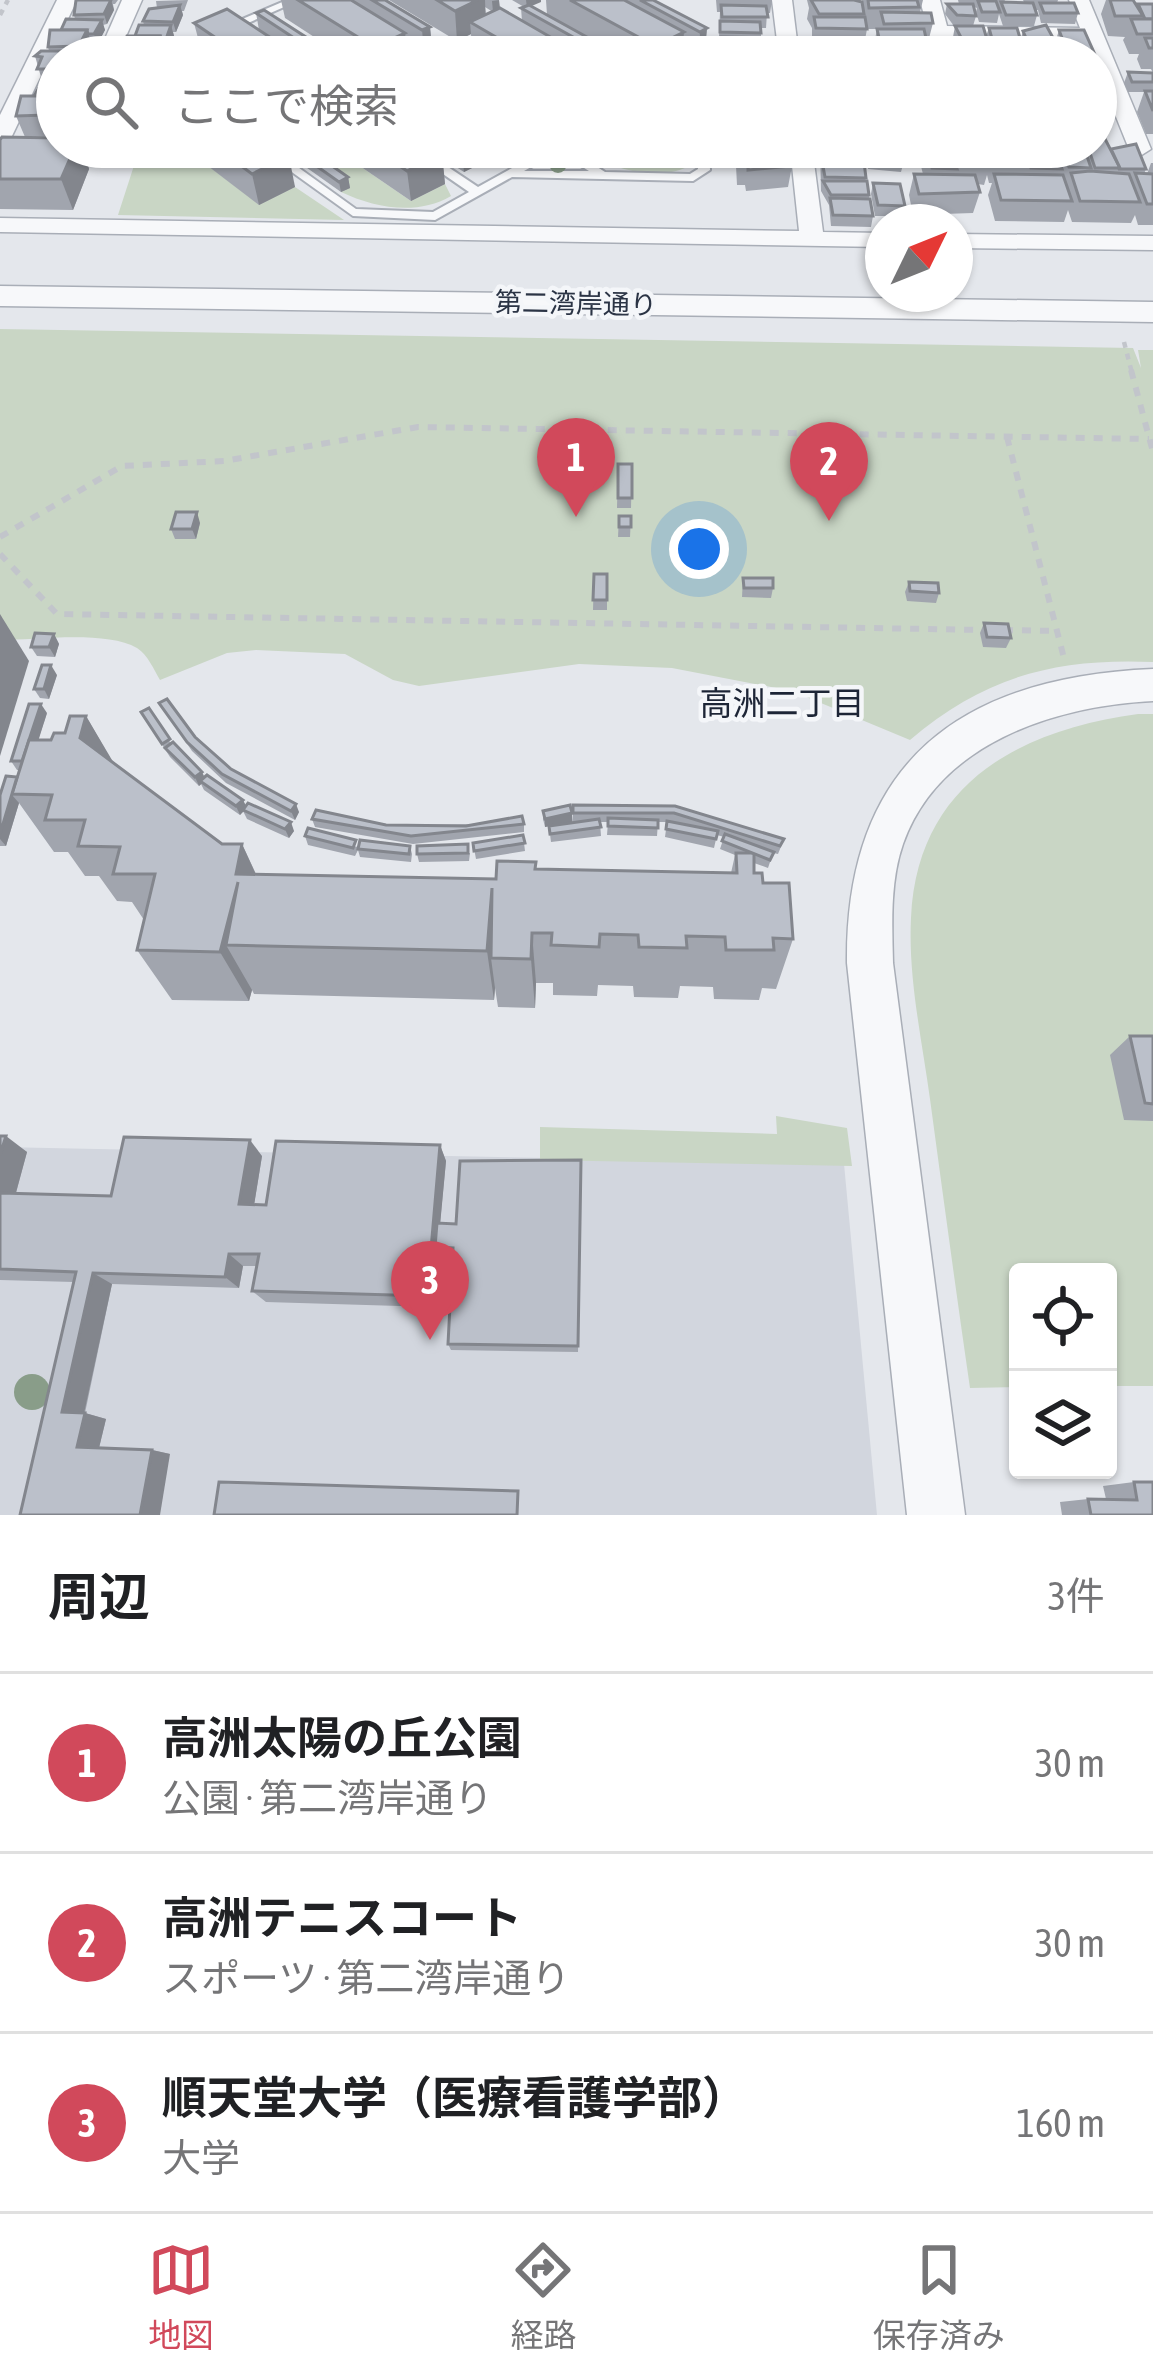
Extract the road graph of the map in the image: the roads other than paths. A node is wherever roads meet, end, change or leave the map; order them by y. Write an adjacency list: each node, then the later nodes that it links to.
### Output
1 (67, 0): 10 (street)
2 (132, 0): 11 (street)
3 (295, 0): 7 (lane)
4 (782, 0): 14 (street)
5 (930, 0): 8 (street)
6 (1090, 7): 9 (street)
7 (231, 27): 12 (lane); 13 (lane)
8 (938, 32): 9 (street); 15 (street)
9 (1092, 34)
10 (50, 36)
11 (116, 36)
12 (210, 36)
13 (244, 36)
14 (787, 36)
15 (939, 36)
16 (36, 64): 18 (street)
17 (1117, 113): 19 (street)
18 (0, 138)
19 (1137, 149)
20 (291, 168): 28 (lane)
21 (442, 168): 28 (lane)
22 (521, 168): 26 (lane)
23 (591, 168): 27 (lane)
24 (704, 168): 27 (lane)
25 (804, 168): 30 (street)
26 (510, 174): 27 (lane); 28 (lane)
27 (602, 175)
28 (478, 192)
29 (0, 226): 30 (street)
30 (812, 239): 31 (street)
31 (865, 240)
32 (973, 241): 33 (street)
33 (1153, 243)
34 (0, 296): 35 (street, 第二湾岸通り)
35 (1153, 312)
36 (1153, 685): 37 (street)
37 (935, 1515)

